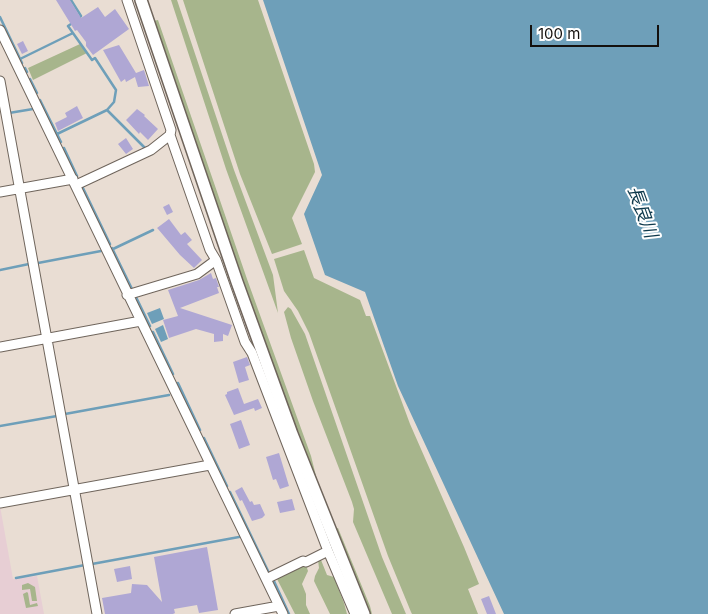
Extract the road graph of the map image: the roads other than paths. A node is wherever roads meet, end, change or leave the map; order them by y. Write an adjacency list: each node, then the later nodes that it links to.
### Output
1 (127, 0): 5 (street)
2 (141, 0): 23 (street)
3 (1, 33): 6 (street)
4 (0, 81): 7 (street)
5 (170, 134): 6 (street); 9 (street)
6 (74, 182): 7 (street); 10 (street)
7 (20, 189): 8 (street); 12 (street)
8 (0, 192)
9 (216, 260): 10 (street); 17 (street)
10 (128, 295): 11 (street)
11 (141, 321): 12 (street); 14 (street)
12 (47, 339): 13 (street); 15 (street)
13 (0, 347)
14 (210, 465): 15 (street); 18 (street)
15 (75, 489): 16 (street); 20 (street)
16 (0, 503)
17 (328, 552): 18 (street); 22 (street)
18 (266, 579): 19 (street)
19 (281, 610): 21 (street)
20 (97, 614)
21 (235, 614)
22 (355, 614)
23 (364, 614)

